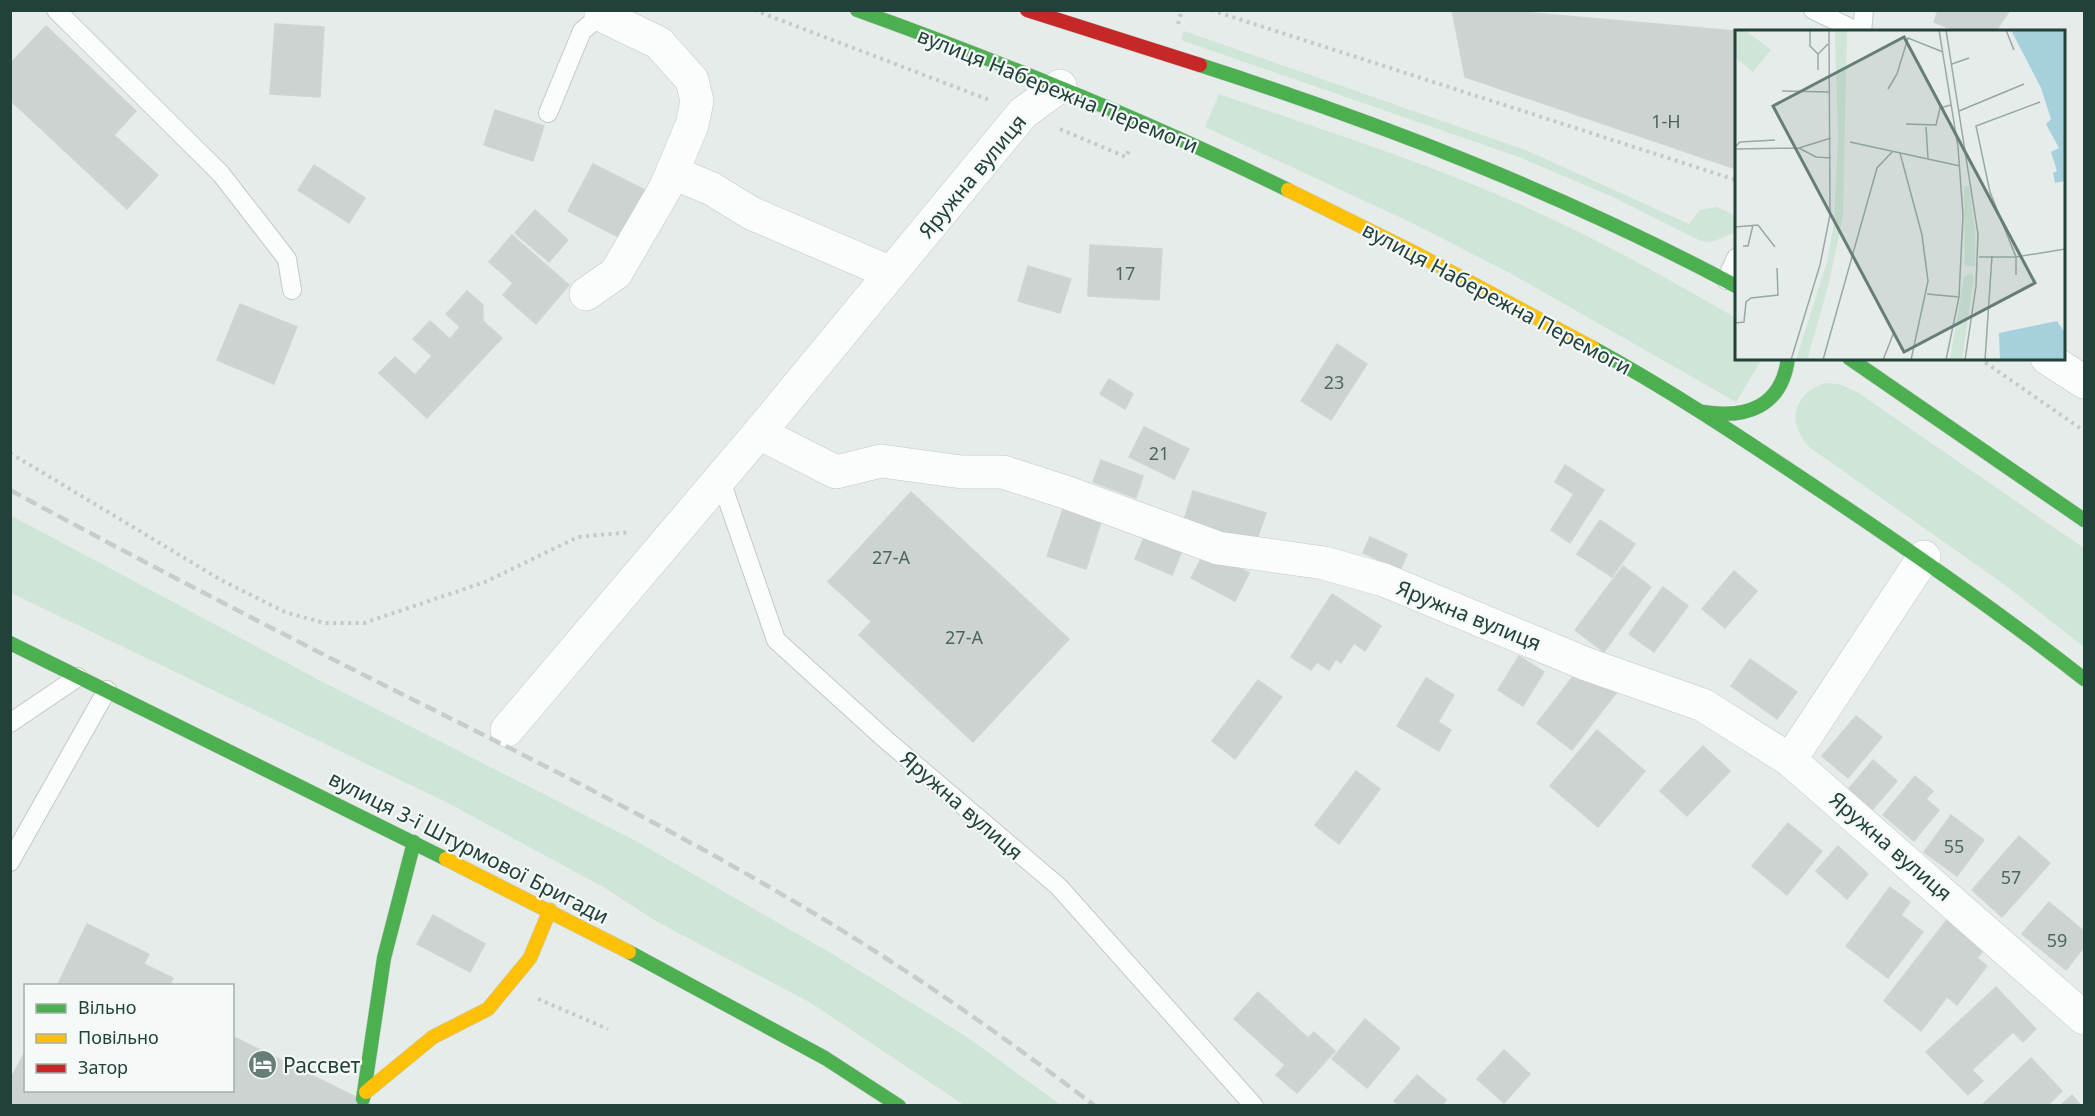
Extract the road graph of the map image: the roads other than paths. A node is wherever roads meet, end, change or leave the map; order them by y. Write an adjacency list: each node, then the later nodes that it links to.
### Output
1 (56, 10): 15 (lane)
2 (857, 10): 9 (main road, вулиця Набережна Перемоги)
3 (1027, 10): 14 (main road)
4 (1813, 10): 7 (lane)
5 (1864, 10): 8 (lane)
6 (602, 13): 10 (lane); 11 (street)
7 (1856, 30)
8 (1860, 30)
9 (1060, 86): 13 (street, Яружна вулиця); 21 (main road, вулиця Набережна Перемоги)
10 (548, 113)
11 (674, 173): 13 (street); 16 (street)
12 (1735, 266): 14 (lane)
13 (891, 273): 22 (street, Яружна вулиця)
14 (1731, 283)
15 (292, 290)
16 (586, 294)
17 (1787, 360): 21 (main road)
18 (1852, 360): 24 (main road)
19 (2050, 360): 20 (street)
20 (2085, 382)
21 (1702, 411): 25 (main road, вулиця Набережна Перемоги)
22 (759, 433): 23 (street, Яружна вулиця); 32 (street, Яружна вулиця)
23 (720, 478): 31 (street, Яружна вулиця); 39 (lane, Яружна вулиця)
24 (2085, 520)
25 (1924, 557): 28 (main road, вулиця Набережна Перемоги); 32 (street)
26 (10, 643): 27 (main road, вулиця 3-ї Штурмової Бригади)
27 (78, 677): 29 (main road, вулиця 3-ї Штурмової Бригади); 30 (lane)
28 (2085, 679)
29 (107, 690): 33 (main road, вулиця 3-ї Штурмової Бригади); 34 (lane)
30 (10, 723)
31 (507, 730)
32 (1790, 760): 36 (street, Яружна вулиця)
33 (414, 842): 35 (main road, вулиця 3-ї Штурмової Бригади); 37 (main road)
34 (10, 862)
35 (550, 910): 37 (main road); 38 (main road, вулиця 3-ї Штурмової Бригади)
36 (2085, 1018)
37 (363, 1099)
38 (899, 1106)
39 (1254, 1106)

